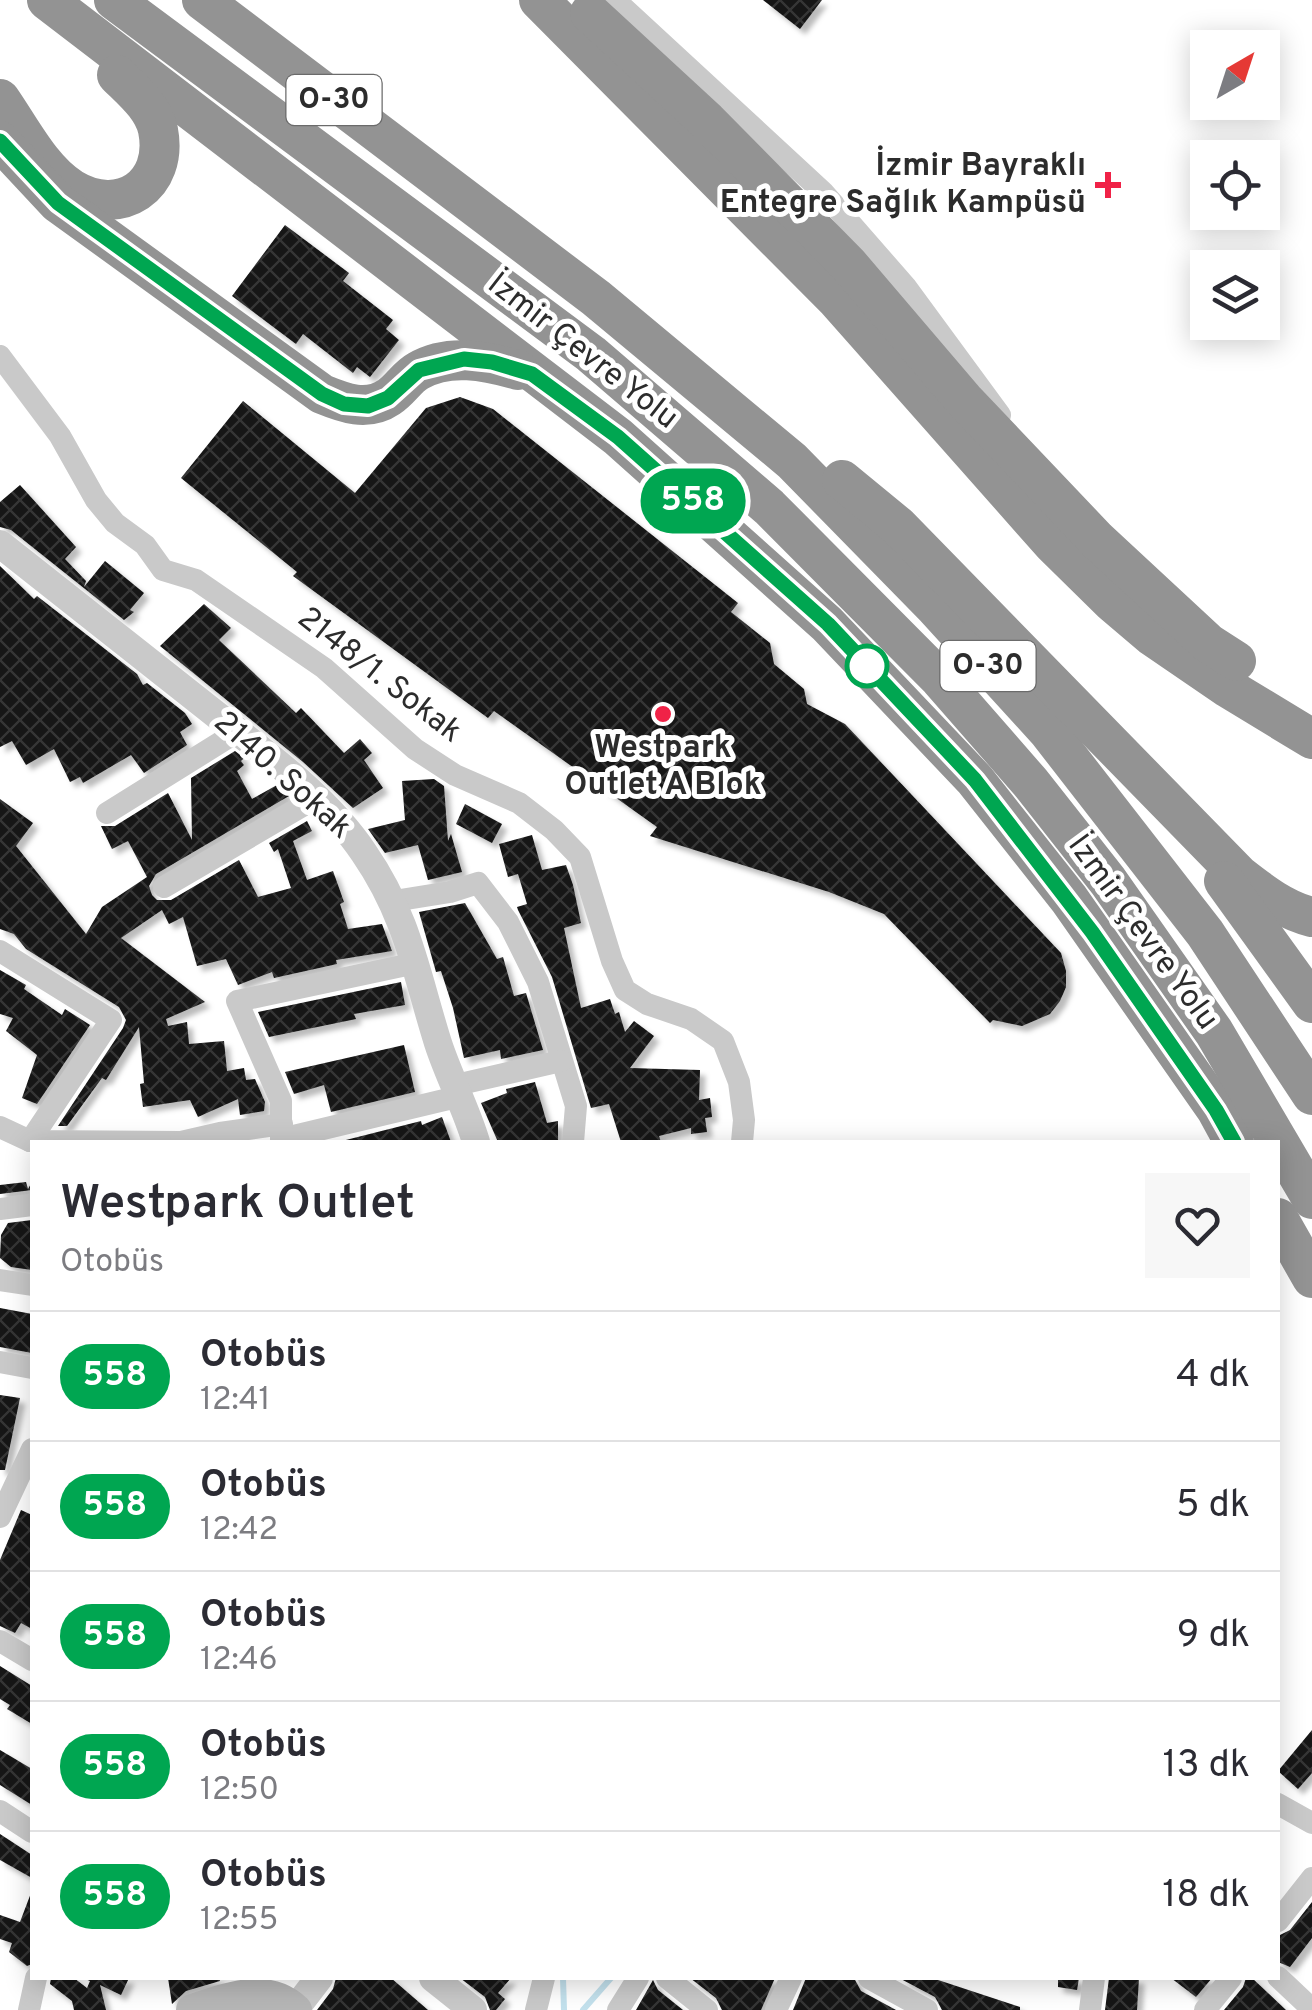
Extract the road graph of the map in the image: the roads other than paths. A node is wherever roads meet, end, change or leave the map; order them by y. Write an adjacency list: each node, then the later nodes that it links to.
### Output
1 (46, 0): 7 (highway); 11 (highway)
2 (114, 0): 37 (highway, İzmir Çevre Yolu / O-30)
3 (202, 0): 9 (highway, İzmir Çevre Yolu / O-30)
4 (539, 0): 16 (highway)
5 (576, 0): 12 (highway)
6 (616, 0): 12 (street)
7 (0, 100)
8 (0, 141): 11 (highway)
9 (596, 298): 17 (highway); 28 (highway, İzmir Çevre Yolu / O-30)
10 (0, 356): 35 (street, 2148/1. Sokak)
11 (532, 374): 36 (highway)
12 (1097, 540): 14 (highway)
13 (0, 544): 15 (street, 2140. Sokak)
14 (1312, 710)
15 (237, 732): 18 (street, 2140. Sokak); 19 (street)
16 (1312, 739)
17 (1152, 786): 22 (highway); 25 (highway)
18 (316, 798): 20 (street); 21 (street, 2140. Sokak)
19 (107, 813)
20 (164, 887)
21 (394, 902): 24 (street, 2140. Sokak); 26 (street)
22 (1312, 917)
23 (0, 951): 31 (street)
24 (416, 963): 27 (street, 2140. Sokak); 30 (street)
25 (1312, 1003)
26 (561, 1061): 27 (street); 34 (street)
27 (459, 1091): 30 (street); 33 (street, 2140. Sokak)
28 (1312, 1095)
29 (0, 1127): 38 (street)
30 (281, 1135): 32 (street)
31 (31, 1140)
32 (188, 1140)
33 (475, 1140)
34 (573, 1140)
35 (742, 1140)
36 (1233, 1140)
37 (1278, 1140)
38 (30, 1141)
39 (1280, 1144): 40 (highway, İzmir Çevre Yolu / O-30)
40 (1312, 1198)
41 (30, 1205): 42 (street)
42 (0, 1209)
43 (1280, 1222): 44 (highway)
44 (1312, 1278)
45 (0, 1280): 46 (street)
46 (30, 1285)
47 (0, 1362): 48 (street)
48 (30, 1368)
49 (30, 1455): 50 (street)
50 (16, 1487): 51 (street)
51 (0, 1517)
52 (0, 1641): 53 (street)
53 (30, 1659)
54 (1280, 1805): 56 (street)
55 (0, 1812): 57 (street)
56 (1312, 1823)
57 (30, 1831)
58 (1312, 1878): 59 (street)
59 (1280, 1918)
60 (1280, 1979): 73 (street)
61 (36, 1980): 74 (street)
62 (318, 1980): 72 (street)
63 (436, 1980): 76 (street)
64 (544, 1980): 77 (street)
65 (637, 1980): 78 (street)
66 (670, 1980): 79 (street)
67 (790, 1980): 80 (street)
68 (873, 1980): 81 (street)
69 (1094, 1980): 82 (street)
70 (1230, 1980): 83 (street)
71 (240, 1994): 72 (main road); 75 (main road)
72 (296, 2009)
73 (1312, 2009)
74 (30, 2010)
75 (192, 2010)
76 (473, 2010)
77 (536, 2010)
78 (618, 2010)
79 (707, 2010)
80 (776, 2010)
81 (927, 2010)
82 (1090, 2010)
83 (1205, 2010)

